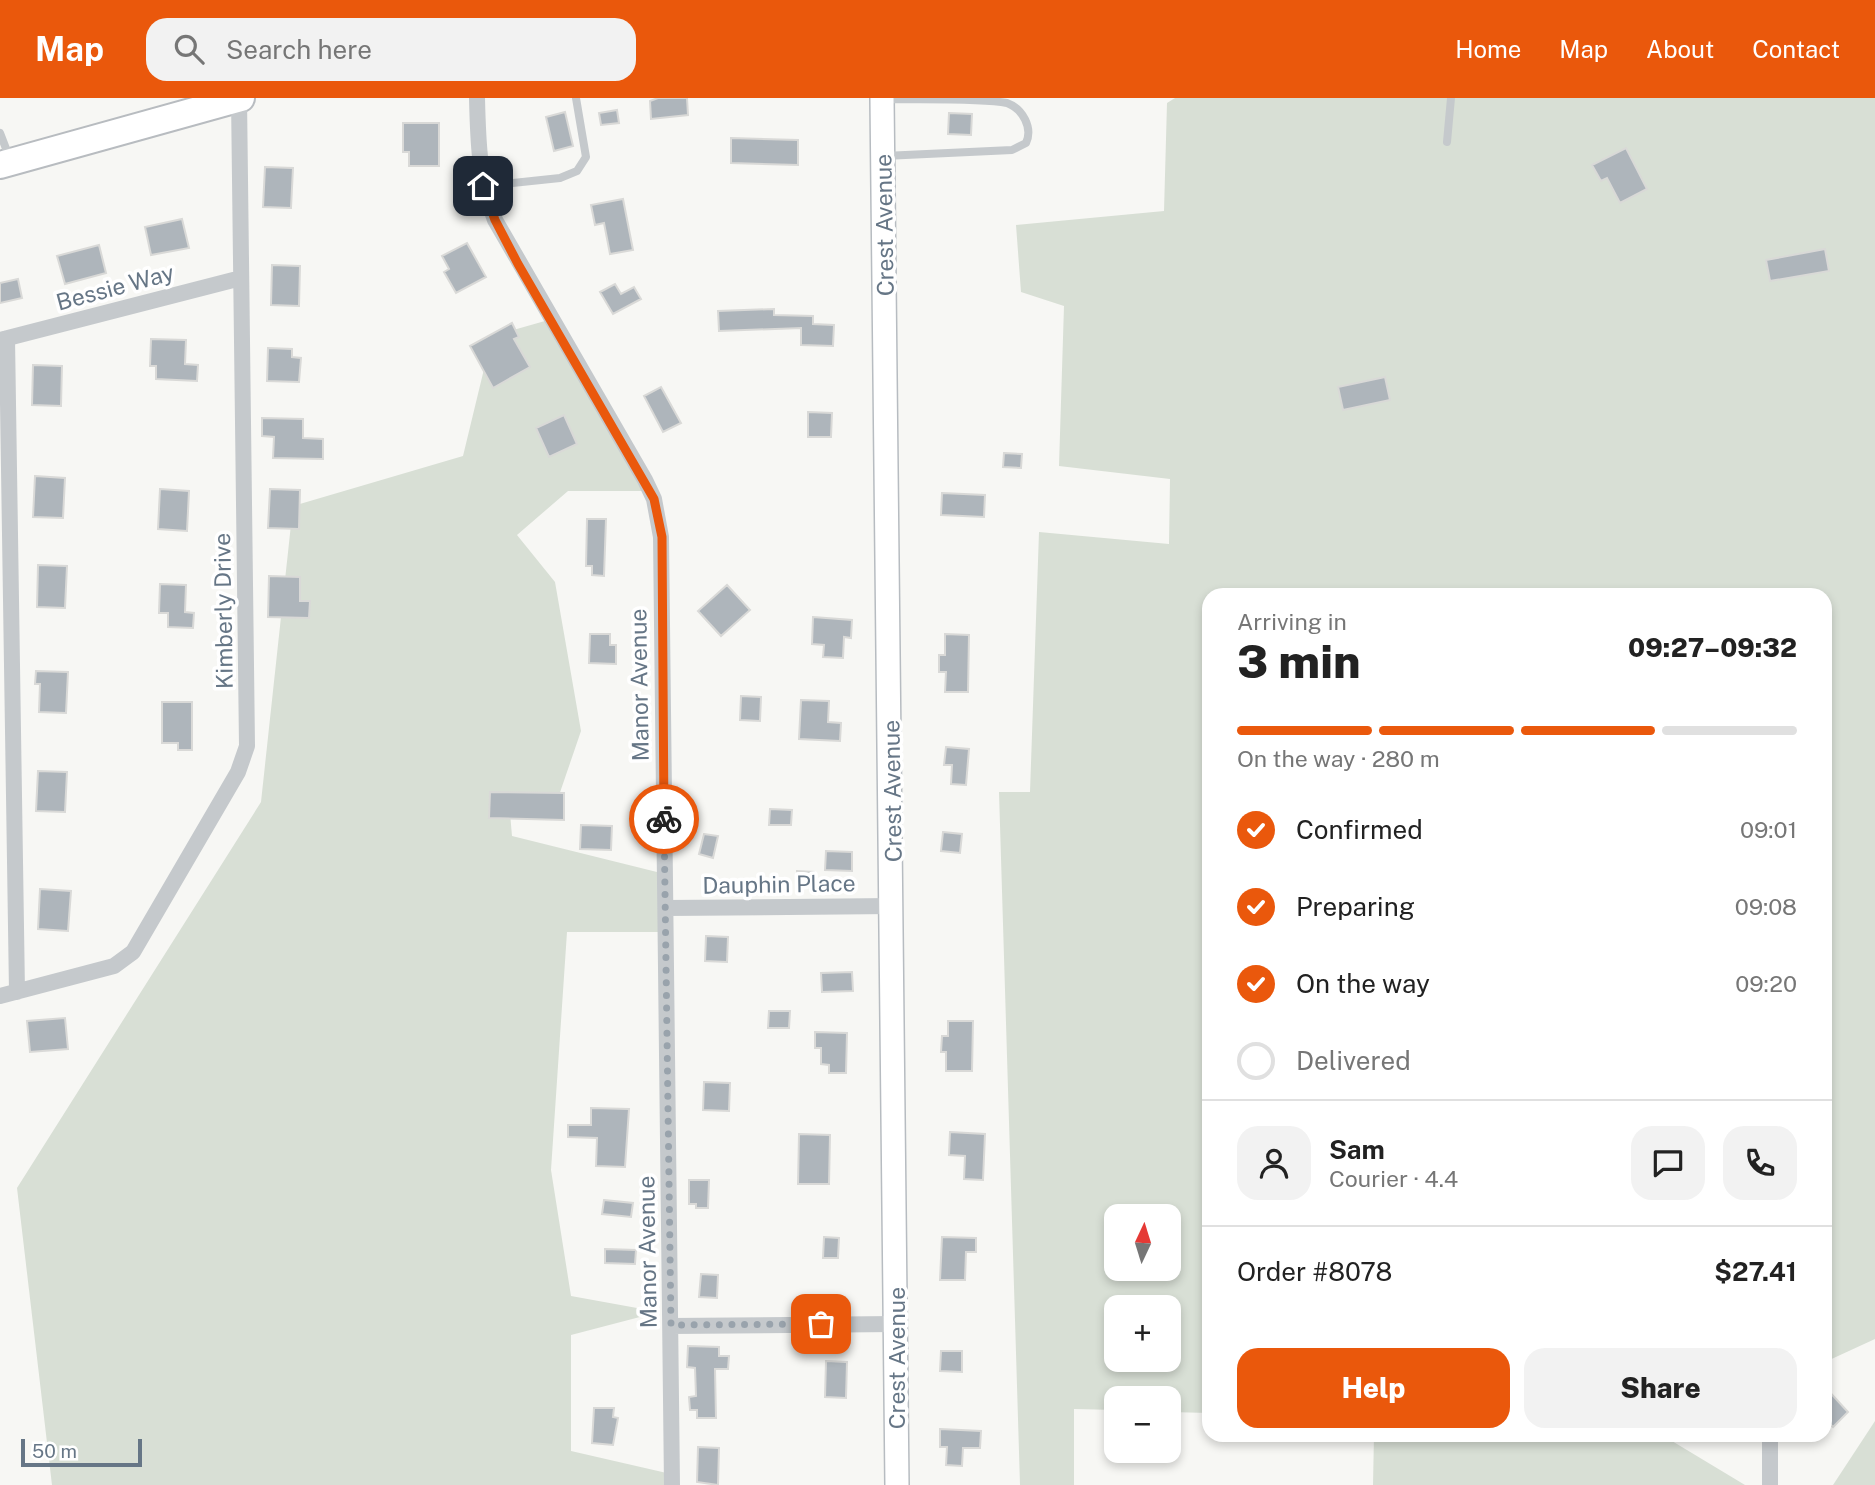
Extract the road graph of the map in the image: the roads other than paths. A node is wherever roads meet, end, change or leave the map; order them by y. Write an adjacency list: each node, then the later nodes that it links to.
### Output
1 (240, 98): 9 (main road); 11 (street, Kimberly Drive)
2 (477, 98): 10 (street, Manor Avenue)
3 (576, 98): 10 (lane)
4 (1451, 98): 7 (lane)
5 (882, 99): 8 (street, Crest Avenue); 8 (lane)
6 (0, 133): 9 (lane)
7 (1447, 142)
8 (883, 156): 13 (street, Crest Avenue)
9 (5, 164)
10 (483, 186): 14 (street, Manor Avenue)
11 (242, 278): 12 (street, Bessie Way); 15 (street, Kimberly Drive)
12 (4, 339): 15 (street)
13 (893, 906): 14 (street, Dauphin Place); 17 (street, Crest Avenue)
14 (666, 908): 18 (street, Manor Avenue)
15 (18, 992): 16 (street, Kimberly Drive)
16 (0, 996)
17 (896, 1324): 18 (street); 21 (street, Crest Avenue)
18 (671, 1325): 20 (street, Manor Avenue)
19 (1770, 1442): 22 (street)
20 (672, 1485)
21 (897, 1485)
22 (1770, 1485)

